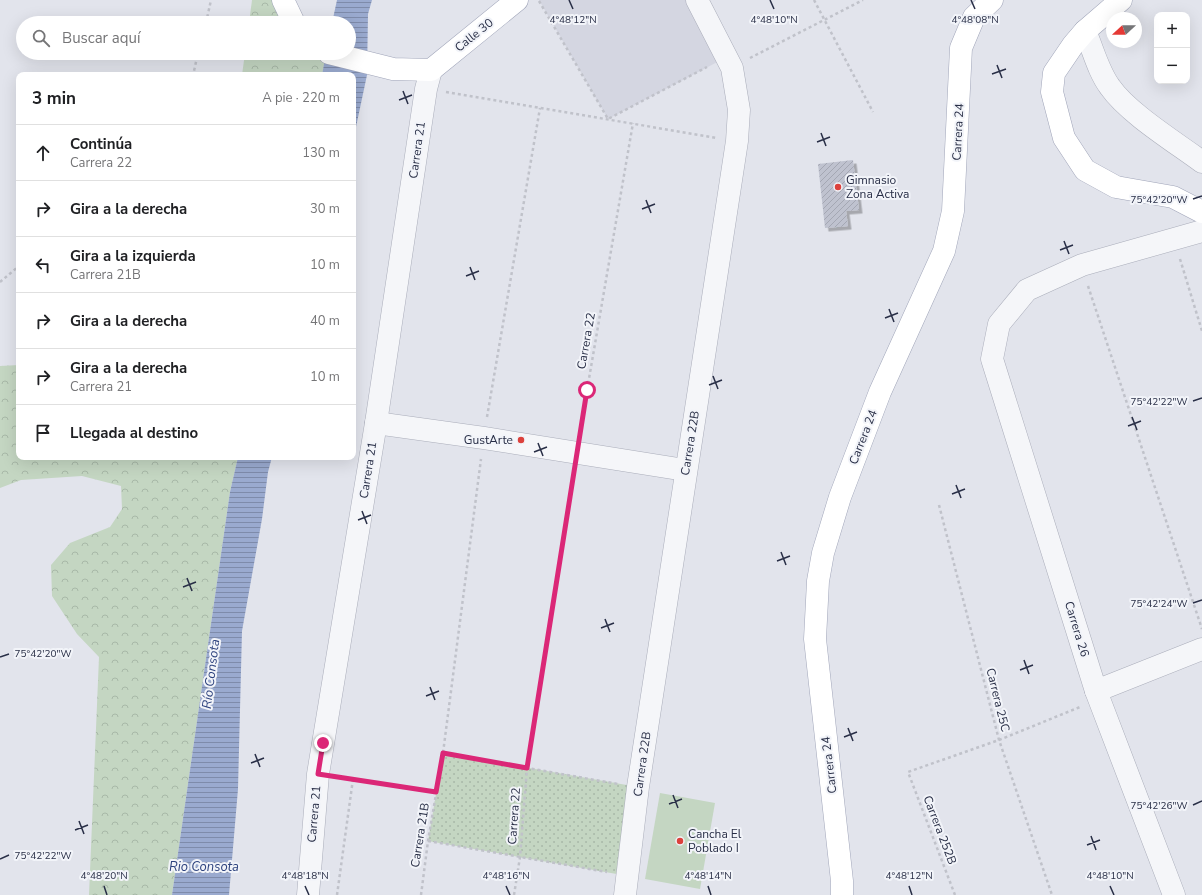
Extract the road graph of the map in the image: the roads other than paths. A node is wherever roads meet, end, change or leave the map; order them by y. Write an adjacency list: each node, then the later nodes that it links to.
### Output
1 (283, 0): 6 (main road)
2 (517, 0): 9 (main road, Calle 30)
3 (697, 0): 14 (street, Carrera 22B)
4 (992, 0): 19 (main road, Carrera 24)
5 (1121, 0): 7 (main road)
6 (291, 16)
7 (1085, 31): 10 (street); 11 (main road)
8 (356, 60): 9 (main road)
9 (428, 80): 13 (street, Carrera 21)
10 (1202, 162)
11 (1202, 212)
12 (1202, 231): 16 (street, Carrera 26)
13 (376, 423): 14 (street); 18 (street, Carrera 21)
14 (685, 470): 17 (street, Carrera 22B)
15 (1202, 649): 16 (street)
16 (1098, 695): 20 (street, Carrera 26)
17 (626, 885)
18 (308, 895)
19 (842, 895)
20 (1174, 895)

